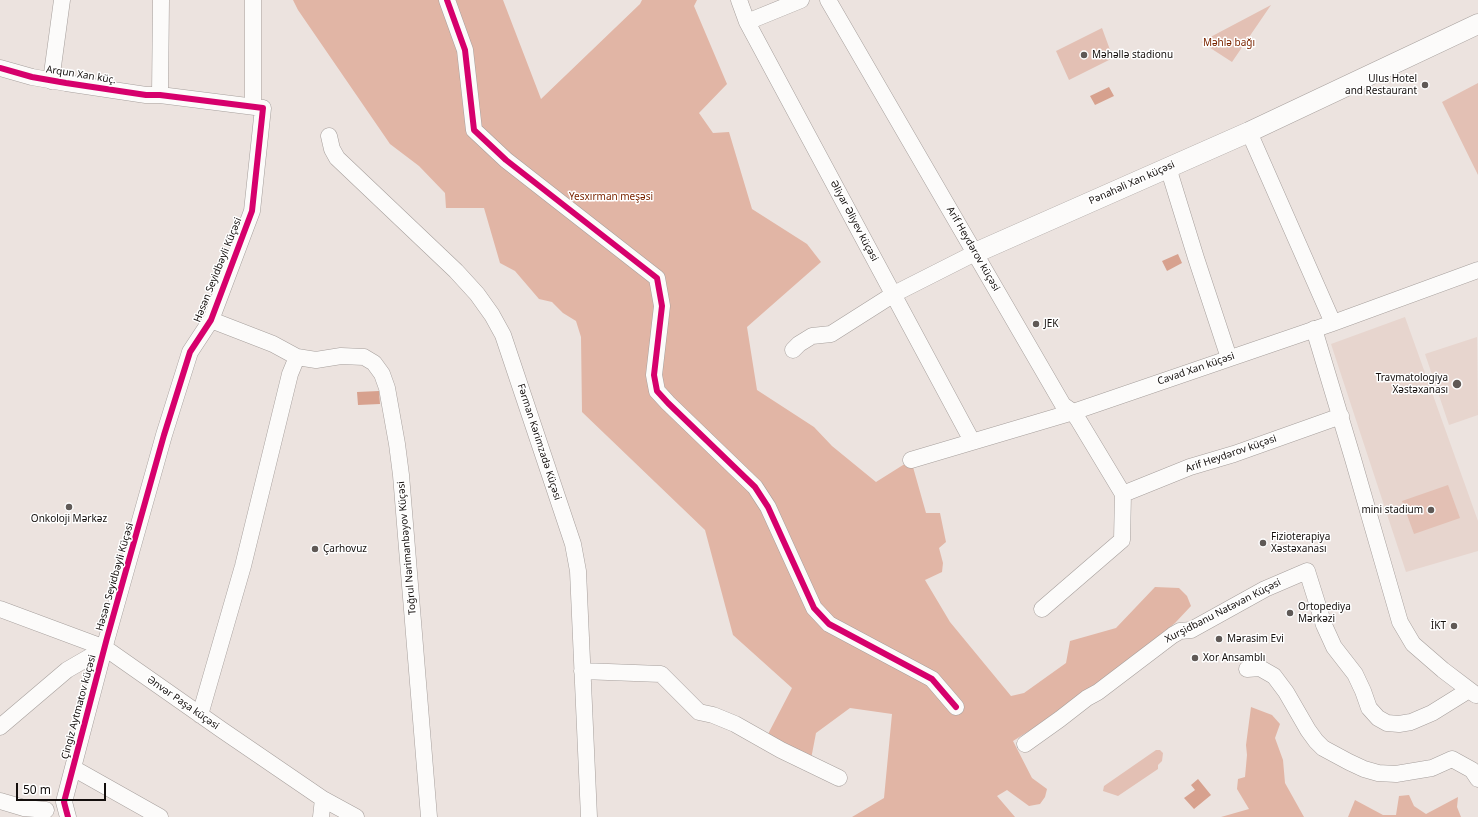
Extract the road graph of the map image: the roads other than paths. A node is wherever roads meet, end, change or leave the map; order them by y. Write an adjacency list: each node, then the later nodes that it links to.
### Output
1 (62, 0): 11 (street)
2 (160, 0): 12 (street)
3 (253, 0): 13 (street)
4 (447, 0): 37 (street)
5 (739, 0): 8 (street, Əliyar Əliyev küçəsi)
6 (801, 0): 8 (street)
7 (828, 0): 17 (street, Arif Heydərov küçəsi)
8 (747, 22): 19 (street, Əliyar Əliyev küçəsi)
9 (1478, 24): 14 (main road, Pənahəli Xan küçəsi)
10 (0, 68): 11 (street, Arqun Xan küç.)
11 (51, 81): 12 (street, Arqun Xan küç.)
12 (160, 95): 13 (street)
13 (253, 106): 20 (street, Həsən Seyidbəyli Küçəsi)
14 (1249, 132): 16 (main road, Pənahəli Xan küçəsi); 21 (street)
15 (329, 136): 35 (street, Fərman Kərimzadə Küçəsi)
16 (1169, 166): 17 (main road, Pənahəli Xan küçəsi); 25 (street)
17 (975, 253): 19 (street, Pənahəli Xan küçəsi); 26 (street, Arif Heydərov küçəsi)
18 (1478, 270): 21 (street, Cavad Xan küçəsi)
19 (894, 294): 23 (street, Pənahəli Xan küçəsi); 28 (street, Əliyar Əliyev küçəsi)
20 (211, 320): 24 (street, Toğrul Nərimanbəyov Küçəsi); 33 (street, Həsən Seyidbəyli Küçəsi)
21 (1333, 323): 22 (street, Cavad Xan küçəsi)
22 (1314, 329): 25 (street, Cavad Xan küçəsi); 27 (street, Xurşidbanu Natəvan Küçəsi)
23 (793, 350)
24 (297, 357): 38 (street); 51 (street, Toğrul Nərimanbəyov Küçəsi)
25 (1229, 358): 26 (street, Cavad Xan küçəsi)
26 (1072, 412): 28 (street, Cavad Xan küçəsi); 30 (street, Arif Heydərov küçəsi)
27 (1341, 416): 30 (street, Arif Heydərov küçəsi); 36 (street, Xurşidbanu Natəvan Küçəsi)
28 (972, 441): 29 (street, Cavad Xan küçəsi)
29 (911, 460)
30 (1123, 494): 32 (street)
31 (0, 609): 33 (street, Ənvər Paşa küçəsi)
32 (1042, 609)
33 (105, 648): 38 (street, Ənvər Paşa küçəsi); 39 (street); 41 (street, Çingiz Aytmatov küçəsi)
34 (1247, 669): 43 (street)
35 (582, 671): 42 (street); 52 (street, Fərman Kərimzadə Küçəsi)
36 (1474, 693): 40 (street, Xurşidbanu Natəvan Küçəsi)
37 (956, 707)
38 (200, 715): 44 (street, Ənvər Paşa küçəsi)
39 (0, 728)
40 (1025, 744)
41 (73, 768): 46 (street, Çingiz Aytmatov küçəsi); 48 (street, Çingiz Aytmatov küçəsi)
42 (839, 778)
43 (1478, 779)
44 (323, 799): 49 (street); 50 (street, Ənvər Paşa küçəsi)
45 (0, 801): 47 (street)
46 (66, 810): 47 (street)
47 (43, 813)
48 (160, 817)
49 (321, 817)
50 (356, 817)
51 (429, 817)
52 (589, 817)

